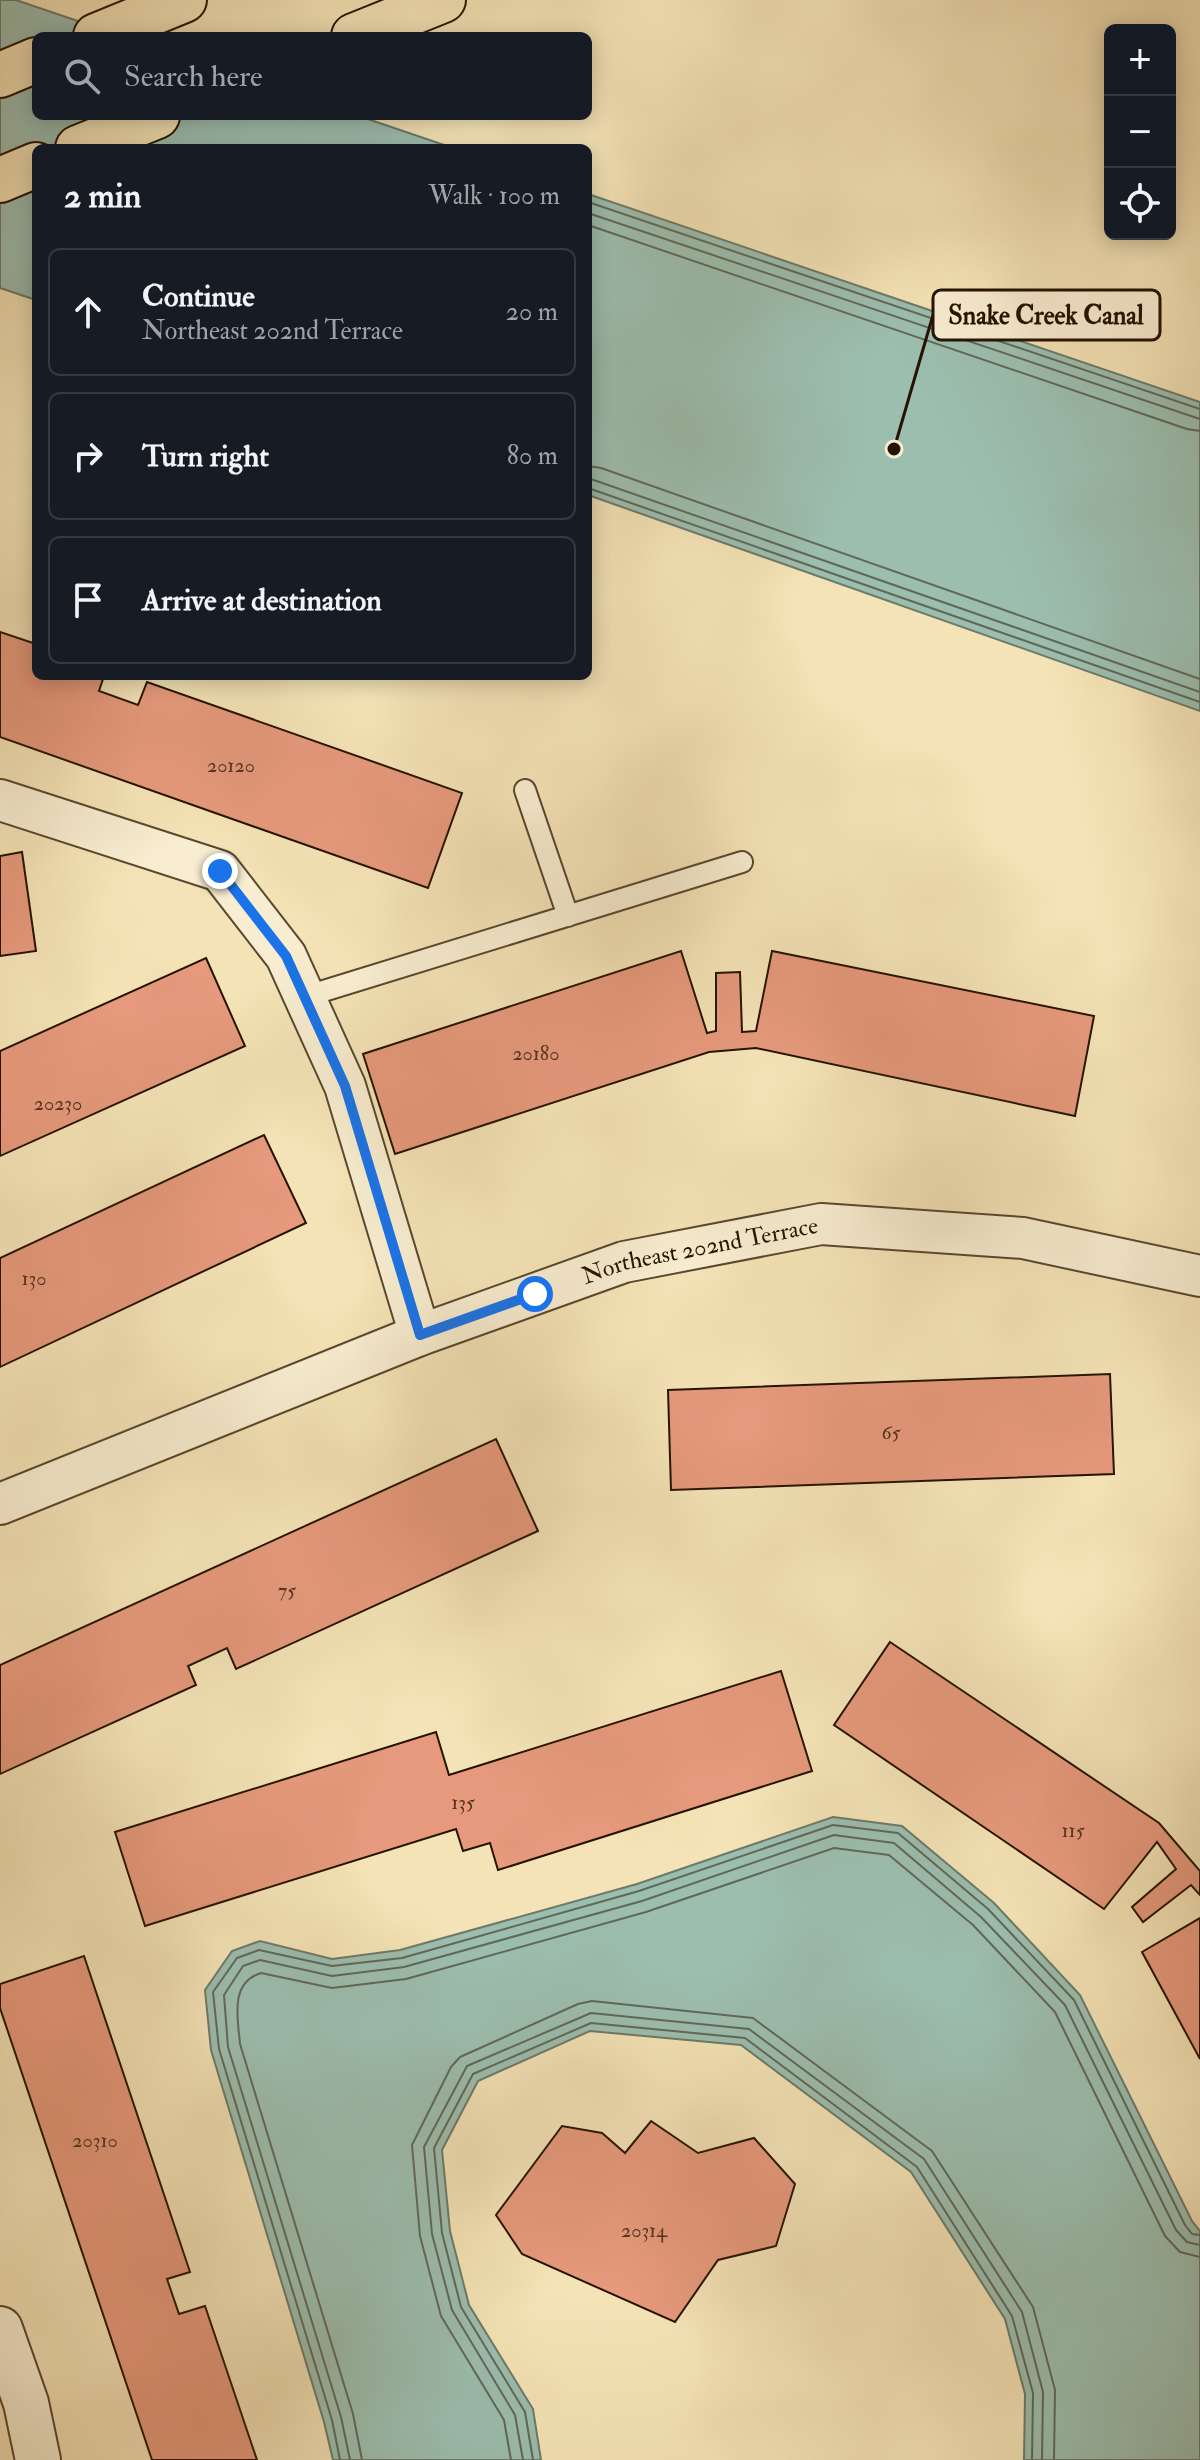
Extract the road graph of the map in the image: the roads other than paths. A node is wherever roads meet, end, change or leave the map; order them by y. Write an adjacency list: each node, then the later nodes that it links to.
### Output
1 (443, 0): 4 (main road)
2 (183, 1): 3 (main road)
3 (106, 32)
4 (364, 32)
5 (32, 62): 6 (main road)
6 (0, 75)
7 (147, 120): 8 (main road)
8 (88, 144)
9 (32, 167): 10 (main road)
10 (0, 180)
11 (525, 790): 14 (lane)
12 (0, 800): 15 (street)
13 (742, 862): 14 (lane)
14 (568, 916): 15 (lane)
15 (304, 997): 17 (street)
16 (1200, 1276): 17 (street, Northeast 202nd Terrace)
17 (420, 1335): 18 (street, Northeast 202nd Terrace)
18 (0, 1504)
19 (0, 2329): 20 (street)
20 (38, 2460)

